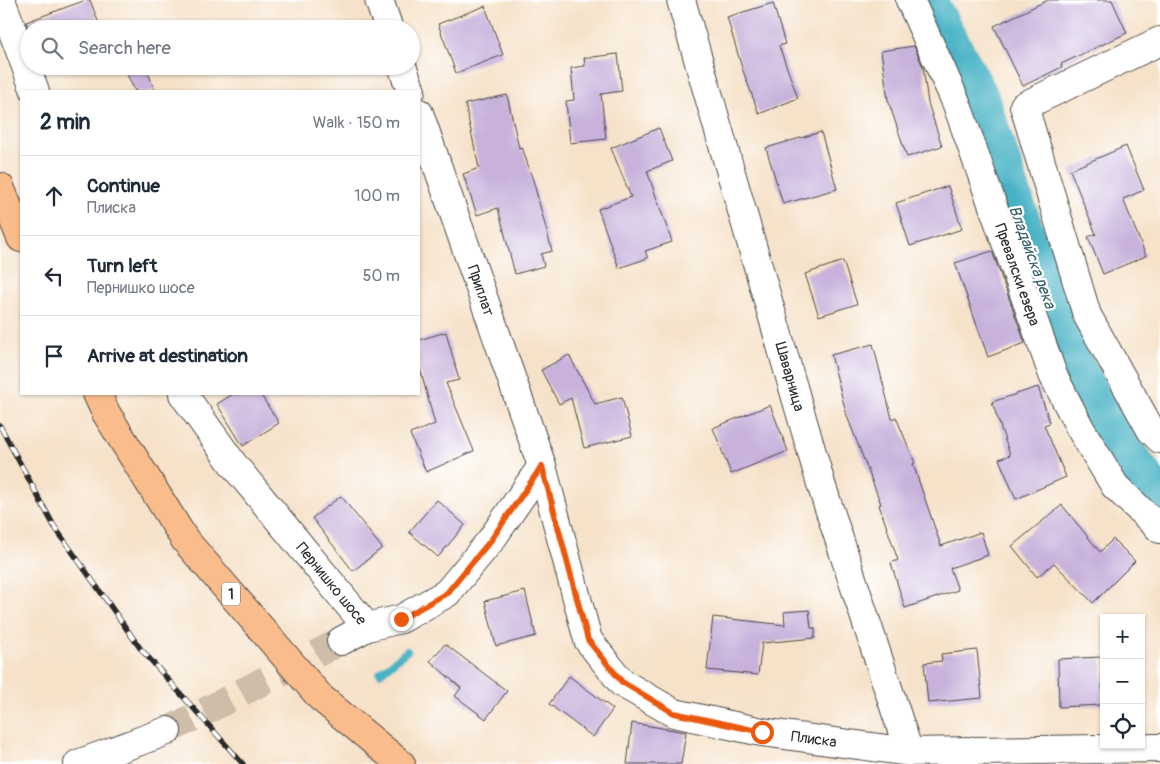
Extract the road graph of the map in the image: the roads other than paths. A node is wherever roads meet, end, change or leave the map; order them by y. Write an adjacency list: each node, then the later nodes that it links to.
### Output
1 (1, 0): 7 (street)
2 (379, 0): 5 (street)
3 (681, 0): 24 (street, Шаварница)
4 (910, 0): 19 (street, Превалски езера)
5 (386, 20)
6 (1160, 41): 17 (street)
7 (20, 51)
8 (29, 75): 10 (street)
9 (405, 75): 11 (street)
10 (35, 90)
11 (411, 90)
12 (420, 117): 18 (street, Приплат)
13 (0, 187): 14 (highway)
14 (20, 236)
15 (97, 395): 26 (highway, 1)
16 (184, 395): 20 (street, Пернишко шосе)
17 (1160, 439)
18 (542, 466): 20 (street, Пернишко шосе); 24 (street, Плиска)
19 (1160, 529)
20 (367, 627): 21 (street)
21 (341, 641)
22 (167, 731): 25 (street)
23 (1160, 748): 24 (street, Плиска)
24 (909, 752)
25 (78, 764)
26 (401, 764)

